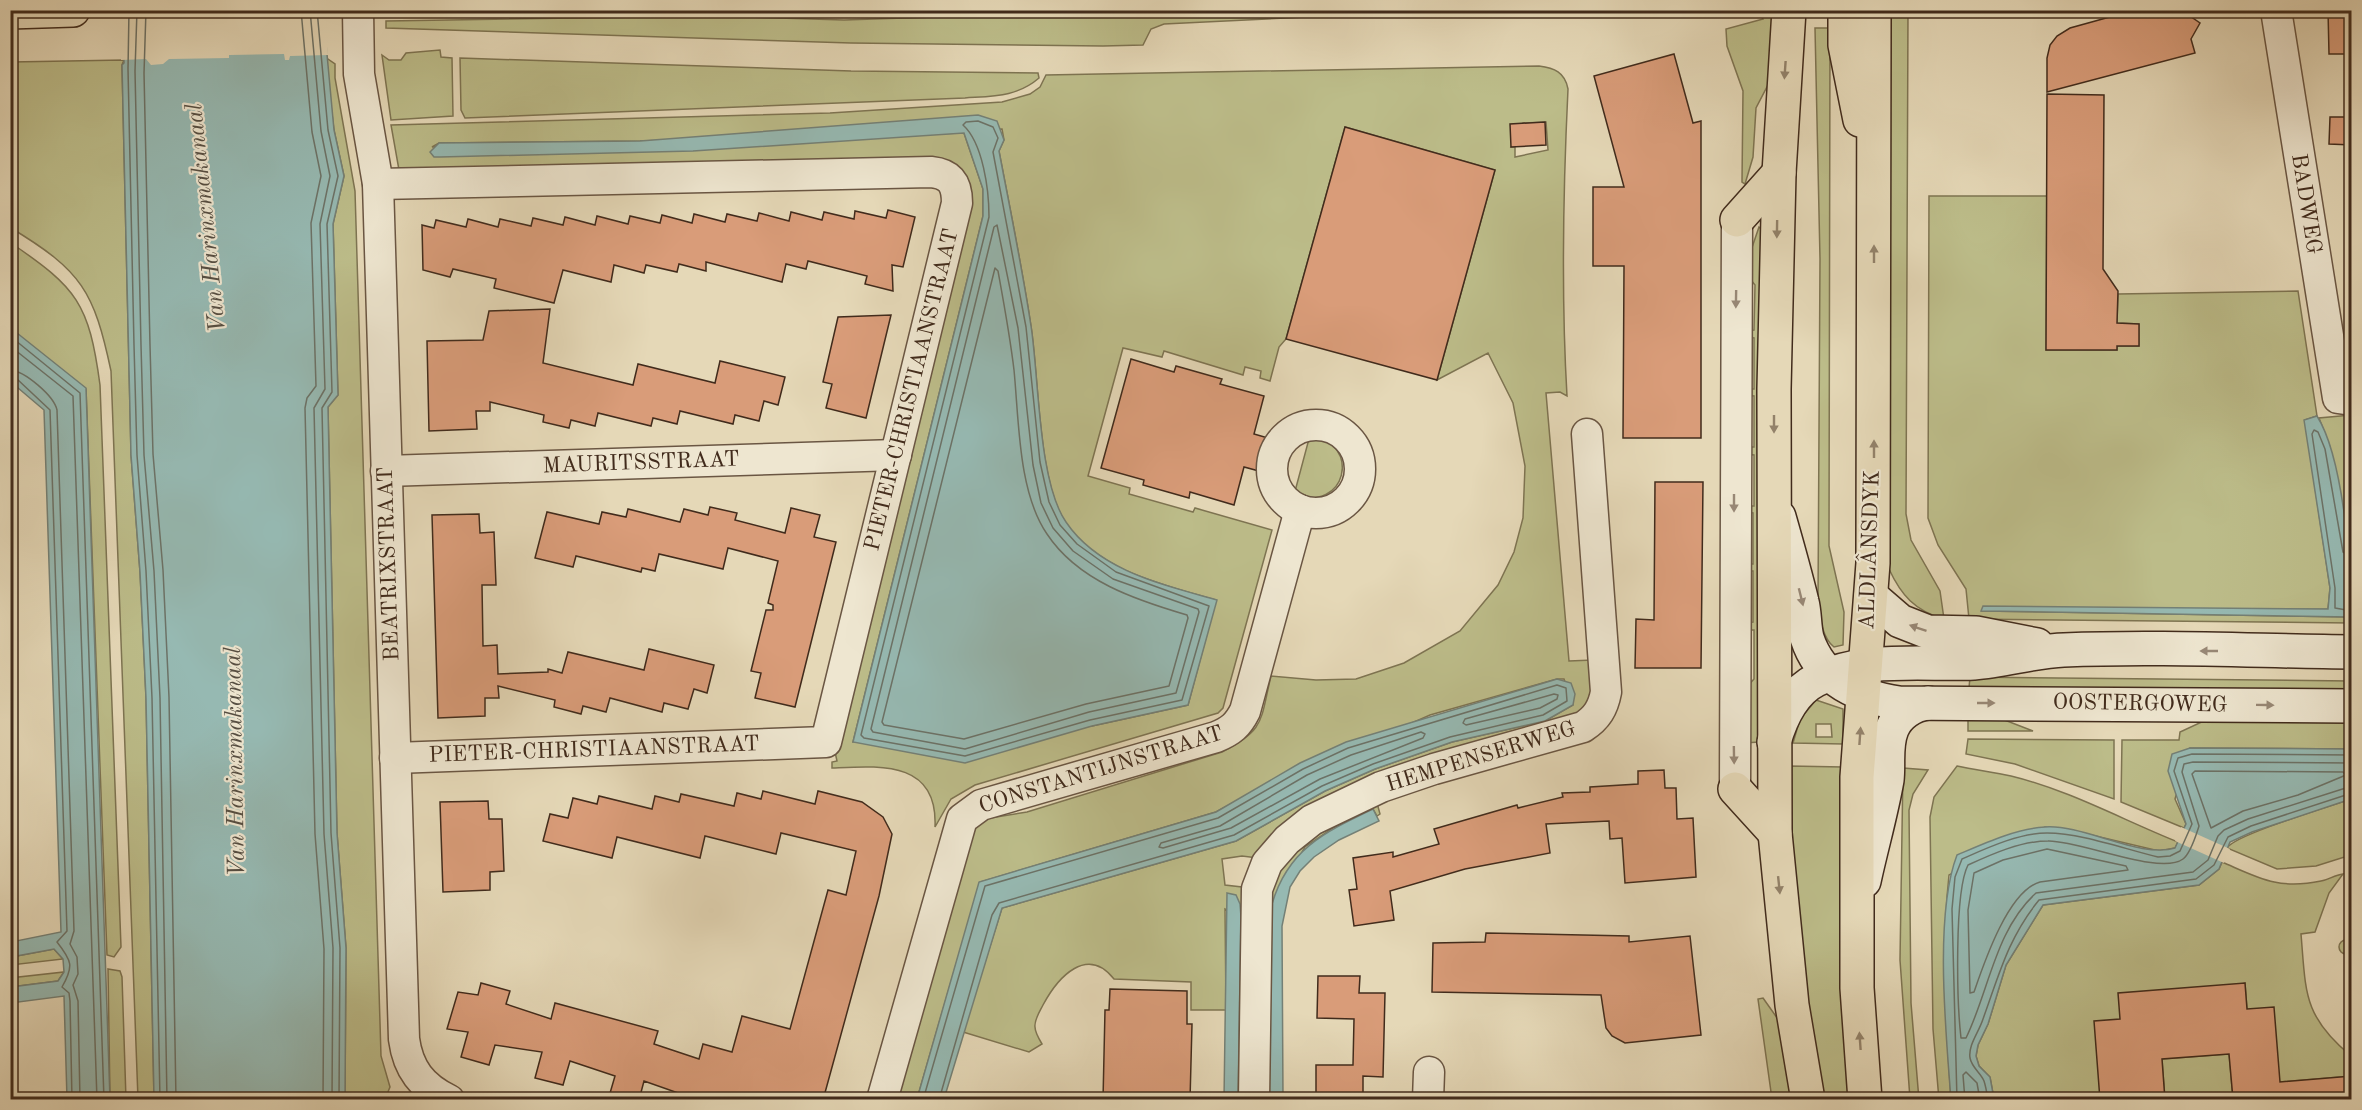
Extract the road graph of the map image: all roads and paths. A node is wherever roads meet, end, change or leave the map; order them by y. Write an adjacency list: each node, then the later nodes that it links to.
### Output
1 (74, 10): 7 (main road)
2 (358, 10): 9 (street, BEATRIXSTRAAT)
3 (1789, 10): 8 (main road, one-way to 8)
4 (1845, 10): 10 (main road, ALDLÂNSDYK)
5 (1875, 10): 10 (main road, ALDLÂNSDYK)
6 (2276, 10): 12 (street, BADWEG)
7 (10, 12)
8 (1779, 173): 11 (main road); 16 (main road, one-way to 16)
9 (378, 184): 14 (street, PIETER-CHRISTIAANSTRAAT); 15 (street, BEATRIXSTRAAT)
10 (1874, 189): 18 (main road, ALDLÂNSDYK, one-way to 10)
11 (1737, 220): 28 (street, one-way to 28)
12 (2345, 399)
13 (1587, 434): 33 (street, HEMPENSERWEG)
14 (896, 455): 15 (street, MAURITSSTRAAT); 26 (street, PIETER-CHRISTIAANSTRAAT)
15 (386, 471): 26 (street, BEATRIXSTRAAT)
16 (1774, 500): 21 (main road, OOSTERGOWEG, one-way to 21); 25 (main road)
17 (1300, 510): 32 (street, CONSTANTIJNSTRAAT)
18 (1871, 596): 19 (main road, one-way to 18); 22 (main road, ALDLÂNSDYK)
19 (2062, 650): 20 (main road, one-way to 19); 22 (main road)
20 (2352, 652)
21 (1830, 675): 22 (main road, OOSTERGOWEG); 25 (main road)
22 (1864, 681): 23 (main road, OOSTERGOWEG); 30 (main road, ALDLÂNSDYK, one-way to 22)
23 (1928, 703): 24 (main road, OOSTERGOWEG, one-way to 24); 27 (main road, OOSTERGOWEG)
24 (2352, 706)
25 (1774, 743): 29 (main road)
26 (396, 758): 31 (street, BEATRIXSTRAAT)
27 (1887, 778): 30 (main road, ALDLÂNSDYK)
28 (1735, 789): 29 (main road)
29 (1775, 833): 34 (main road, one-way to 34)
30 (1857, 911): 35 (main road, ALDLÂNSDYK, one-way to 30)
31 (449, 1100)
32 (882, 1100)
33 (1254, 1100)
34 (1808, 1100)
35 (1865, 1100)

